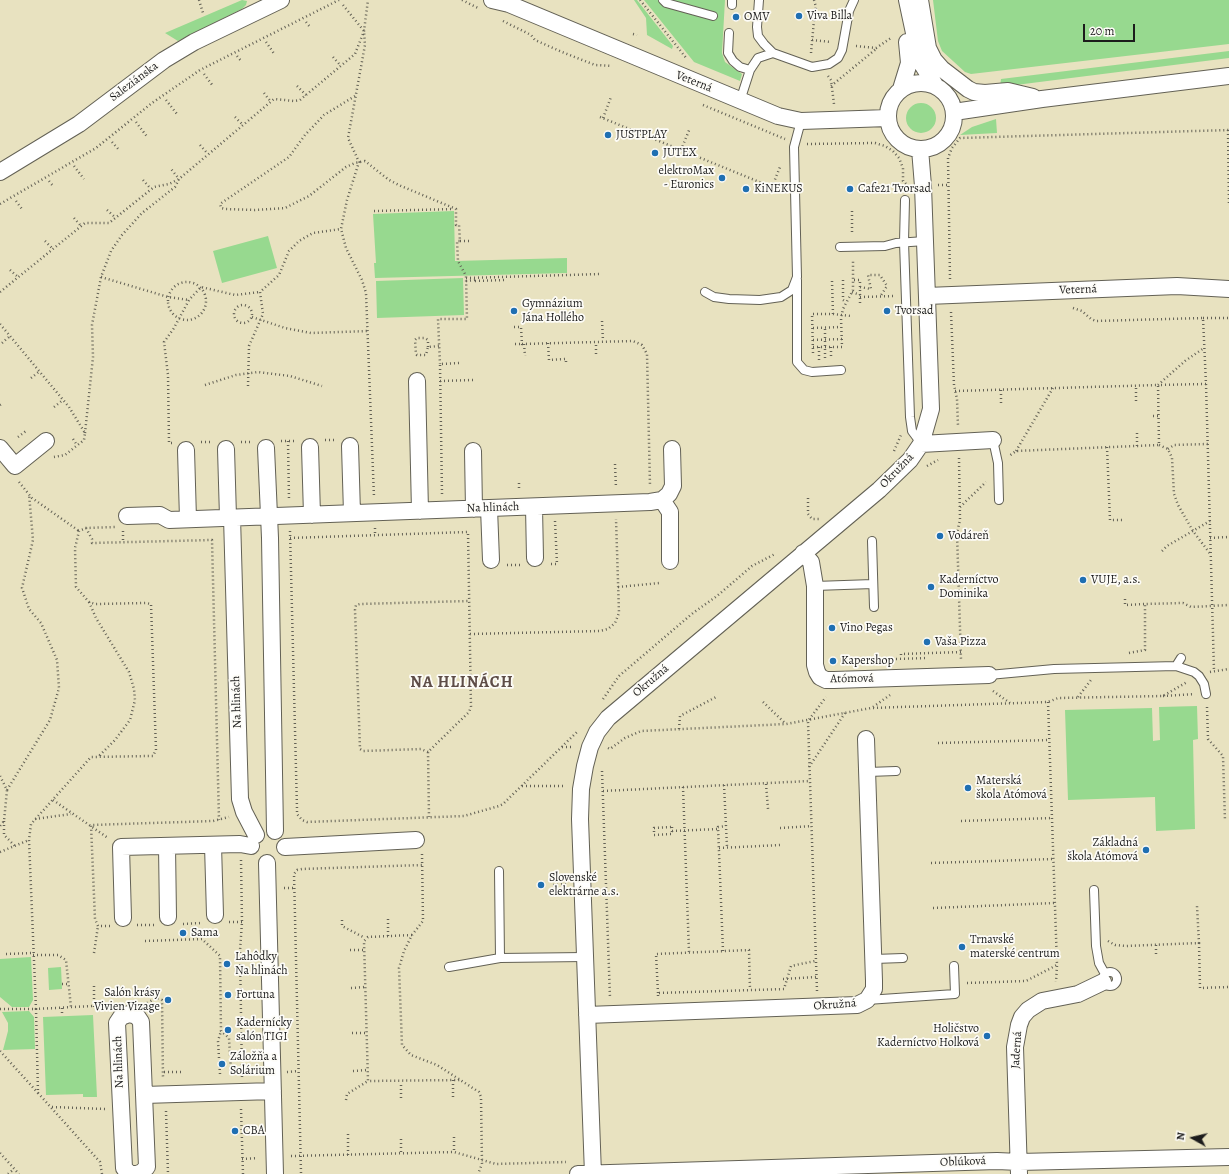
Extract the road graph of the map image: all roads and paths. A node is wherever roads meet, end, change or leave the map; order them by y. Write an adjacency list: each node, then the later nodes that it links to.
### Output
1 (199, 0): 15 (path)
2 (339, 0): 85 (path)
3 (368, 0): 20 (path)
4 (492, 0): 13 (street, Veterná)
5 (640, 0): 30 (path)
6 (662, 0): 16 (lane)
7 (759, 0): 25 (lane)
8 (814, 0): 17 (path)
9 (854, 0): 25 (lane)
10 (906, 0): 36 (street); 40 (street)
11 (920, 0): 45 (street)
12 (279, 1): 72 (street, Saleziánska)
13 (505, 2): 47 (street, Veterná)
14 (343, 5): 20 (path)
15 (203, 12)
16 (713, 16)
17 (814, 20)
18 (306, 22): 19 (path)
19 (310, 27)
20 (364, 32): 31 (path); 43 (path)
21 (729, 33): 33 (lane)
22 (535, 40): 32 (path)
23 (266, 42): 26 (path)
24 (876, 48): 39 (path)
25 (773, 53): 33 (lane)
26 (275, 55)
27 (237, 56): 29 (path)
28 (333, 57): 31 (path)
29 (242, 62)
30 (691, 64)
31 (341, 66): 42 (path)
32 (603, 66)
33 (750, 70): 47 (lane)
34 (204, 74): 37 (path)
35 (1229, 76): 45 (street)
36 (935, 85): 40 (street); 49 (street)
37 (213, 86)
38 (297, 86): 42 (path)
39 (832, 86)
40 (900, 89): 54 (street)
41 (264, 93): 48 (path)
42 (306, 95): 48 (path)
43 (355, 96): 68 (path); 68 (path)
44 (611, 97): 53 (path)
45 (1042, 99): 49 (street)
46 (166, 100): 50 (path)
47 (740, 101): 56 (street, Veterná)
48 (271, 102): 57 (path)
49 (954, 112): 64 (street)
50 (177, 114)
51 (235, 117): 57 (path)
52 (600, 117): 53 (path)
53 (603, 118): 65 (path)
54 (888, 118): 56 (street, Veterná); 64 (street)
55 (136, 122): 60 (path)
56 (801, 122): 108 (lane)
57 (243, 125): 67 (path)
58 (690, 128): 65 (path)
59 (1228, 130): 77 (path); 86 (path)
60 (148, 138)
61 (112, 142): 66 (path)
62 (806, 144): 79 (path)
63 (200, 145): 67 (path)
64 (920, 149): 99 (street, Okružná)
65 (681, 150): 80 (path)
66 (120, 151)
67 (208, 154): 74 (path)
68 (359, 162): 87 (path); 95 (path)
69 (74, 166): 73 (path)
70 (780, 167): 80 (path)
71 (171, 169): 74 (path)
72 (0, 172)
73 (84, 179)
74 (179, 179): 81 (path); 107 (path)
75 (143, 180): 81 (path)
76 (49, 181): 78 (path)
77 (948, 185)
78 (53, 186)
79 (910, 186)
80 (772, 187): 82 (path)
81 (151, 189): 93 (path)
82 (785, 200)
83 (905, 200): 100 (lane)
84 (16, 201): 88 (path)
85 (0, 204)
86 (1229, 206)
87 (456, 209): 90 (path); 97 (path)
88 (22, 210)
89 (107, 210): 93 (path)
90 (374, 211)
91 (852, 211): 102 (path)
92 (74, 218): 94 (path)
93 (116, 218): 94 (path)
94 (81, 226): 103 (path)
95 (341, 229): 119 (path); 147 (path)
96 (45, 241): 103 (path)
97 (460, 241): 98 (path); 109 (path)
98 (471, 241)
99 (925, 241): 100 (lane); 124 (street, Okružná)
100 (904, 242): 102 (lane); 204 (lane)
101 (840, 247): 102 (lane)
102 (853, 247): 113 (path)
103 (53, 249): 106 (path)
104 (10, 270): 106 (path)
105 (601, 275): 110 (path)
106 (18, 278): 118 (path)
107 (101, 278): 125 (path); 197 (path)
108 (797, 278): 120 (lane); 174 (lane)
109 (466, 279): 110 (path); 158 (path)
110 (475, 279): 111 (path)
111 (505, 280)
112 (843, 280): 128 (path)
113 (854, 280): 116 (path); 121 (path)
114 (832, 282): 133 (path)
115 (201, 287): 119 (path); 125 (path); 127 (path); 139 (path)
116 (860, 287): 122 (path); 126 (path)
117 (1229, 289): 124 (street, Veterná)
118 (0, 292)
119 (260, 292): 140 (path)
120 (705, 292)
121 (852, 292): 122 (path); 128 (path)
122 (860, 296): 126 (path); 129 (path)
123 (895, 296): 126 (path)
124 (927, 296): 204 (street, Okružná)
125 (168, 297): 127 (path); 139 (path)
126 (880, 297)
127 (189, 300): 139 (path)
128 (846, 302): 134 (path)
129 (860, 304)
130 (1072, 308): 137 (path)
131 (959, 312): 132 (path)
132 (951, 313)
133 (833, 314): 134 (path); 145 (path)
134 (841, 315): 135 (path); 144 (path)
135 (851, 316)
136 (252, 317): 136 (path); 140 (path)
137 (1203, 318): 138 (path); 164 (path)
138 (1229, 318)
139 (180, 319): 203 (path)
140 (261, 321): 147 (path); 176 (path)
141 (602, 321): 152 (path)
142 (0, 324): 148 (path)
143 (514, 327): 157 (path)
144 (841, 327): 146 (path); 149 (path)
145 (813, 328): 146 (path); 150 (path)
146 (825, 328): 151 (path)
147 (369, 331): 234 (path)
148 (10, 336): 154 (path); 175 (path)
149 (842, 339): 151 (path); 163 (path)
150 (813, 340): 151 (path); 160 (path)
151 (825, 340): 162 (path)
152 (603, 341): 153 (path); 228 (path)
153 (596, 342): 155 (path); 166 (path)
154 (2, 343)
155 (548, 343): 157 (path); 171 (path)
156 (515, 344): 157 (path)
157 (523, 344): 167 (path)
158 (439, 346): 159 (path); 173 (path)
159 (428, 347): 159 (path)
160 (813, 347): 161 (path); 165 (path)
161 (819, 347): 162 (path); 168 (path)
162 (825, 347): 163 (path); 169 (path)
163 (831, 347): 170 (path)
164 (1204, 348): 181 (path); 183 (path)
165 (813, 353)
166 (596, 354)
167 (525, 356)
168 (819, 361)
169 (825, 361)
170 (831, 361)
171 (566, 362)
172 (460, 363): 173 (path)
173 (440, 364): 180 (path)
174 (841, 370)
175 (40, 371): 177 (path); 190 (path)
176 (248, 372): 182 (path); 184 (path); 185 (path)
177 (31, 378)
178 (473, 380): 180 (path)
179 (417, 381): 232 (street)
180 (440, 381): 233 (path)
181 (1206, 384): 183 (path); 205 (path)
182 (205, 385)
183 (1158, 385): 186 (path); 195 (path)
184 (248, 386)
185 (322, 386)
186 (1136, 386): 187 (path); 191 (path)
187 (1053, 388): 188 (path); 211 (path)
188 (1001, 390): 189 (path); 192 (path)
189 (955, 391)
190 (63, 400): 193 (path); 197 (path)
191 (1136, 401)
192 (1001, 406)
193 (54, 407)
194 (1153, 416): 195 (path)
195 (1159, 416): 207 (path)
196 (26, 431): 199 (path)
197 (85, 432): 206 (path)
198 (1137, 433): 209 (path)
199 (18, 437)
200 (73, 439): 206 (path)
201 (993, 440): 204 (street, Okružná); 227 (lane, Okružná)
202 (288, 441): 236 (path)
203 (169, 443)
204 (921, 444): 257 (street, Okružná)
205 (1208, 444): 218 (path); 245 (path)
206 (77, 445): 214 (path)
207 (1159, 445): 209 (path); 218 (path)
208 (350, 446): 235 (street)
209 (1137, 446): 211 (path)
210 (310, 447): 237 (street)
211 (1107, 447): 243 (path)
212 (0, 448): 214 (street)
213 (266, 448): 238 (street)
214 (49, 449)
215 (226, 449): 239 (street)
216 (672, 449): 228 (street)
217 (186, 450): 242 (street)
218 (1168, 450): 248 (path)
219 (473, 451): 231 (street)
220 (959, 455): 230 (path)
221 (615, 464): 224 (path)
222 (990, 478): 230 (path)
223 (21, 484): 225 (path)
224 (616, 491)
225 (29, 494): 249 (path); 316 (path)
226 (808, 498): 241 (path)
227 (999, 500)
228 (656, 501): 229 (street, Na hlinách); 261 (street)
229 (534, 507): 231 (street, Na hlinách); 259 (street)
230 (960, 507): 274 (path)
231 (481, 509): 233 (street, Na hlinách); 260 (street)
232 (420, 510): 233 (street, Na hlinách); 234 (street, Na hlinách)
233 (442, 510): 250 (path)
234 (374, 512): 235 (street, Na hlinách)
235 (352, 513): 237 (street, Na hlinách)
236 (289, 515): 237 (street, Na hlinách); 238 (street, Na hlinách); 252 (path)
237 (312, 515)
238 (269, 516): 239 (street, Na hlinách); 336 (street)
239 (230, 517): 242 (street, Na hlinách); 339 (street, Na hlinách)
240 (616, 518): 264 (path)
241 (823, 518)
242 (188, 519): 244 (street, Na hlinách)
243 (1123, 520)
244 (125, 521): 255 (path)
245 (1210, 521): 248 (path); 253 (path)
246 (113, 527): 247 (path)
247 (86, 528): 249 (path); 255 (path)
248 (1193, 530): 256 (path); 258 (path)
249 (79, 531): 268 (path)
250 (443, 532): 252 (path); 267 (path)
251 (1229, 537): 253 (path)
252 (290, 538): 323 (path)
253 (1210, 538): 258 (path)
254 (872, 541): 263 (lane)
255 (123, 542): 326 (path)
256 (1162, 551)
257 (803, 553): 265 (street, Atómová); 381 (street, Okružná)
258 (1211, 555): 271 (path)
259 (536, 558)
260 (491, 560)
261 (670, 561)
262 (660, 583): 264 (path)
263 (873, 584): 265 (lane); 272 (lane)
264 (618, 586): 273 (path)
265 (815, 586): 287 (street, Atómová)
266 (1125, 598): 269 (path)
267 (469, 601): 273 (path); 303 (path)
268 (89, 602): 305 (path); 305 (path)
269 (1144, 604): 271 (path); 275 (path)
270 (1229, 605): 271 (path)
271 (1213, 606): 283 (path)
272 (874, 607)
273 (470, 634): 303 (path)
274 (961, 652): 276 (path); 285 (path)
275 (1126, 654)
276 (901, 656)
277 (896, 658): 278 (path)
278 (928, 658)
279 (1181, 658): 280 (lane)
280 (1176, 666): 281 (lane); 286 (lane)
281 (1102, 667): 284 (lane); 290 (path)
282 (1229, 669): 283 (path)
283 (1215, 670): 286 (path)
284 (990, 675): 285 (street, Atómová)
285 (971, 676): 287 (street, Atómová); 293 (path)
286 (1200, 676): 288 (lane); 290 (path)
287 (834, 680): 295 (path)
288 (1206, 694): 329 (path)
289 (718, 696): 297 (path)
290 (1078, 697): 292 (path)
291 (763, 702): 296 (path)
292 (1048, 702): 293 (path); 300 (path)
293 (1012, 704): 294 (path)
294 (846, 713): 295 (path); 307 (path)
295 (808, 720): 296 (path); 307 (path)
296 (786, 724): 297 (path)
297 (679, 729): 298 (path)
298 (650, 730)
299 (866, 739): 309 (street, Okružná)
300 (1050, 740): 301 (path); 324 (path)
301 (938, 743)
302 (610, 749): 304 (path)
303 (428, 752): 323 (path)
304 (607, 752)
305 (100, 758): 319 (path)
306 (602, 768): 318 (path)
307 (809, 768): 311 (path)
308 (896, 771): 309 (lane)
309 (868, 772): 385 (street, Okružná)
310 (0, 776): 316 (path)
311 (810, 781): 312 (path); 332 (path)
312 (766, 784): 313 (path); 321 (path)
313 (724, 785): 315 (path); 331 (path)
314 (522, 786): 317 (path)
315 (683, 787): 318 (path); 335 (path)
316 (7, 790): 327 (path)
317 (568, 790)
318 (603, 791): 405 (path)
319 (53, 800): 322 (path); 325 (path)
320 (499, 806): 323 (path)
321 (768, 809)
322 (71, 814): 325 (path); 346 (path)
323 (429, 817)
324 (1053, 818): 328 (path); 351 (path)
325 (35, 819): 338 (path)
326 (219, 820)
327 (4, 821): 330 (path); 344 (path)
328 (961, 821)
329 (1225, 821)
330 (0, 826)
331 (726, 826): 334 (path); 348 (path)
332 (811, 826): 333 (path); 386 (path)
333 (780, 828)
334 (718, 829): 335 (path); 349 (path)
335 (685, 830): 337 (path); 377 (path)
336 (275, 831): 339 (street); 347 (street)
337 (672, 831): 337 (path)
338 (29, 840): 344 (path); 380 (path)
339 (253, 840): 342 (street); 352 (street)
340 (416, 840): 347 (street)
341 (213, 845): 342 (street); 345 (street); 361 (street)
342 (232, 845): 416 (path)
343 (780, 845): 348 (path)
344 (15, 846): 350 (path)
345 (167, 846): 346 (street); 362 (street)
346 (121, 847): 363 (street)
347 (285, 847): 352 (street)
348 (727, 847): 349 (path)
349 (719, 848): 376 (path)
350 (0, 852)
351 (1054, 859): 353 (path); 358 (path)
352 (267, 863): 429 (street)
353 (931, 863)
354 (498, 871): 383 (lane)
355 (571, 884): 356 (path)
356 (553, 885)
357 (1094, 890): 391 (lane)
358 (1055, 903): 360 (path); 387 (path)
359 (1197, 906): 372 (path)
360 (932, 908)
361 (215, 915)
362 (168, 917)
363 (123, 918)
364 (388, 919): 368 (path)
365 (342, 920): 369 (path)
366 (98, 926): 378 (path)
367 (412, 935): 368 (path); 426 (path); 446 (path)
368 (388, 936): 369 (path)
369 (365, 938): 375 (path)
370 (1107, 939): 373 (path)
371 (145, 941): 416 (path)
372 (1199, 943): 373 (path); 399 (path)
373 (1156, 945): 382 (path)
374 (350, 950): 375 (path)
375 (364, 950): 397 (path)
376 (722, 951): 377 (path); 400 (path)
377 (689, 952): 401 (path)
378 (94, 953)
379 (6, 954): 380 (path)
380 (33, 954): 395 (path); 410 (path)
381 (585, 956): 383 (lane); 414 (street, Okružná)
382 (1156, 957)
383 (500, 958): 389 (lane)
384 (903, 958): 385 (lane)
385 (874, 959): 404 (street, Okružná)
386 (815, 961): 390 (path); 392 (path)
387 (1057, 965): 393 (path); 402 (path)
388 (954, 966): 393 (lane)
389 (449, 967)
390 (816, 977): 392 (path); 408 (path)
391 (1104, 978): 402 (street, Jaderná)
392 (785, 979): 400 (path)
393 (955, 983): 404 (lane)
394 (62, 984): 395 (path)
395 (68, 984): 412 (path)
396 (94, 986): 409 (path)
397 (365, 987): 398 (path); 417 (path)
398 (351, 988)
399 (1229, 988)
400 (750, 990): 401 (path)
401 (658, 993): 403 (path)
402 (1054, 998): 452 (street, Jaderná)
403 (658, 999)
404 (867, 1000): 408 (street, Okružná)
405 (613, 1003)
406 (144, 1004): 422 (path)
407 (112, 1005): 409 (path)
408 (817, 1006): 414 (street, Okružná)
409 (94, 1007): 412 (path)
410 (36, 1008): 411 (path); 413 (path); 430 (path)
411 (62, 1008): 412 (path); 415 (path)
412 (71, 1008)
413 (0, 1009)
414 (587, 1015): 464 (street, Okružná)
415 (62, 1016)
416 (221, 1031): 424 (path)
417 (367, 1032): 418 (path); 420 (path)
418 (352, 1033)
419 (0, 1050): 430 (path)
420 (367, 1070): 421 (path); 427 (path)
421 (353, 1071)
422 (164, 1072): 423 (path); 432 (path)
423 (183, 1072)
424 (220, 1074)
425 (453, 1080): 426 (path); 428 (path); 433 (path)
426 (460, 1080): 450 (path)
427 (368, 1081): 428 (path); 435 (path)
428 (401, 1082): 434 (path)
429 (273, 1091): 432 (street, Na hlinách); 447 (street)
430 (38, 1093): 436 (path)
431 (144, 1094): 432 (street, Na hlinách); 438 (street, Na hlinách); 458 (street, Na hlinách)
432 (165, 1094): 459 (path)
433 (453, 1097)
434 (401, 1098)
435 (346, 1100)
436 (51, 1107): 438 (path); 457 (path)
437 (241, 1108): 449 (path)
438 (121, 1110): 458 (street, Na hlinách)
439 (348, 1134): 445 (path)
440 (454, 1137): 442 (path)
441 (401, 1139): 444 (path)
442 (454, 1152): 444 (path); 450 (path)
443 (0, 1153): 453 (path)
444 (401, 1154): 445 (path)
445 (348, 1155): 446 (path)
446 (301, 1156): 447 (path); 454 (path)
447 (274, 1157): 449 (path); 461 (street)
448 (1229, 1157): 452 (street, Oblúková)
449 (242, 1158): 460 (path)
450 (482, 1160): 451 (path); 462 (path)
451 (565, 1162)
452 (1019, 1168): 464 (street, Oblúková)
453 (14, 1169): 455 (path); 456 (path)
454 (301, 1173)
455 (8, 1174)
456 (19, 1174)
457 (102, 1174)
458 (136, 1174)
459 (168, 1174)
460 (243, 1174)
461 (275, 1174)
462 (478, 1174)
463 (578, 1174): 464 (street, Oblúková)
464 (593, 1174)

